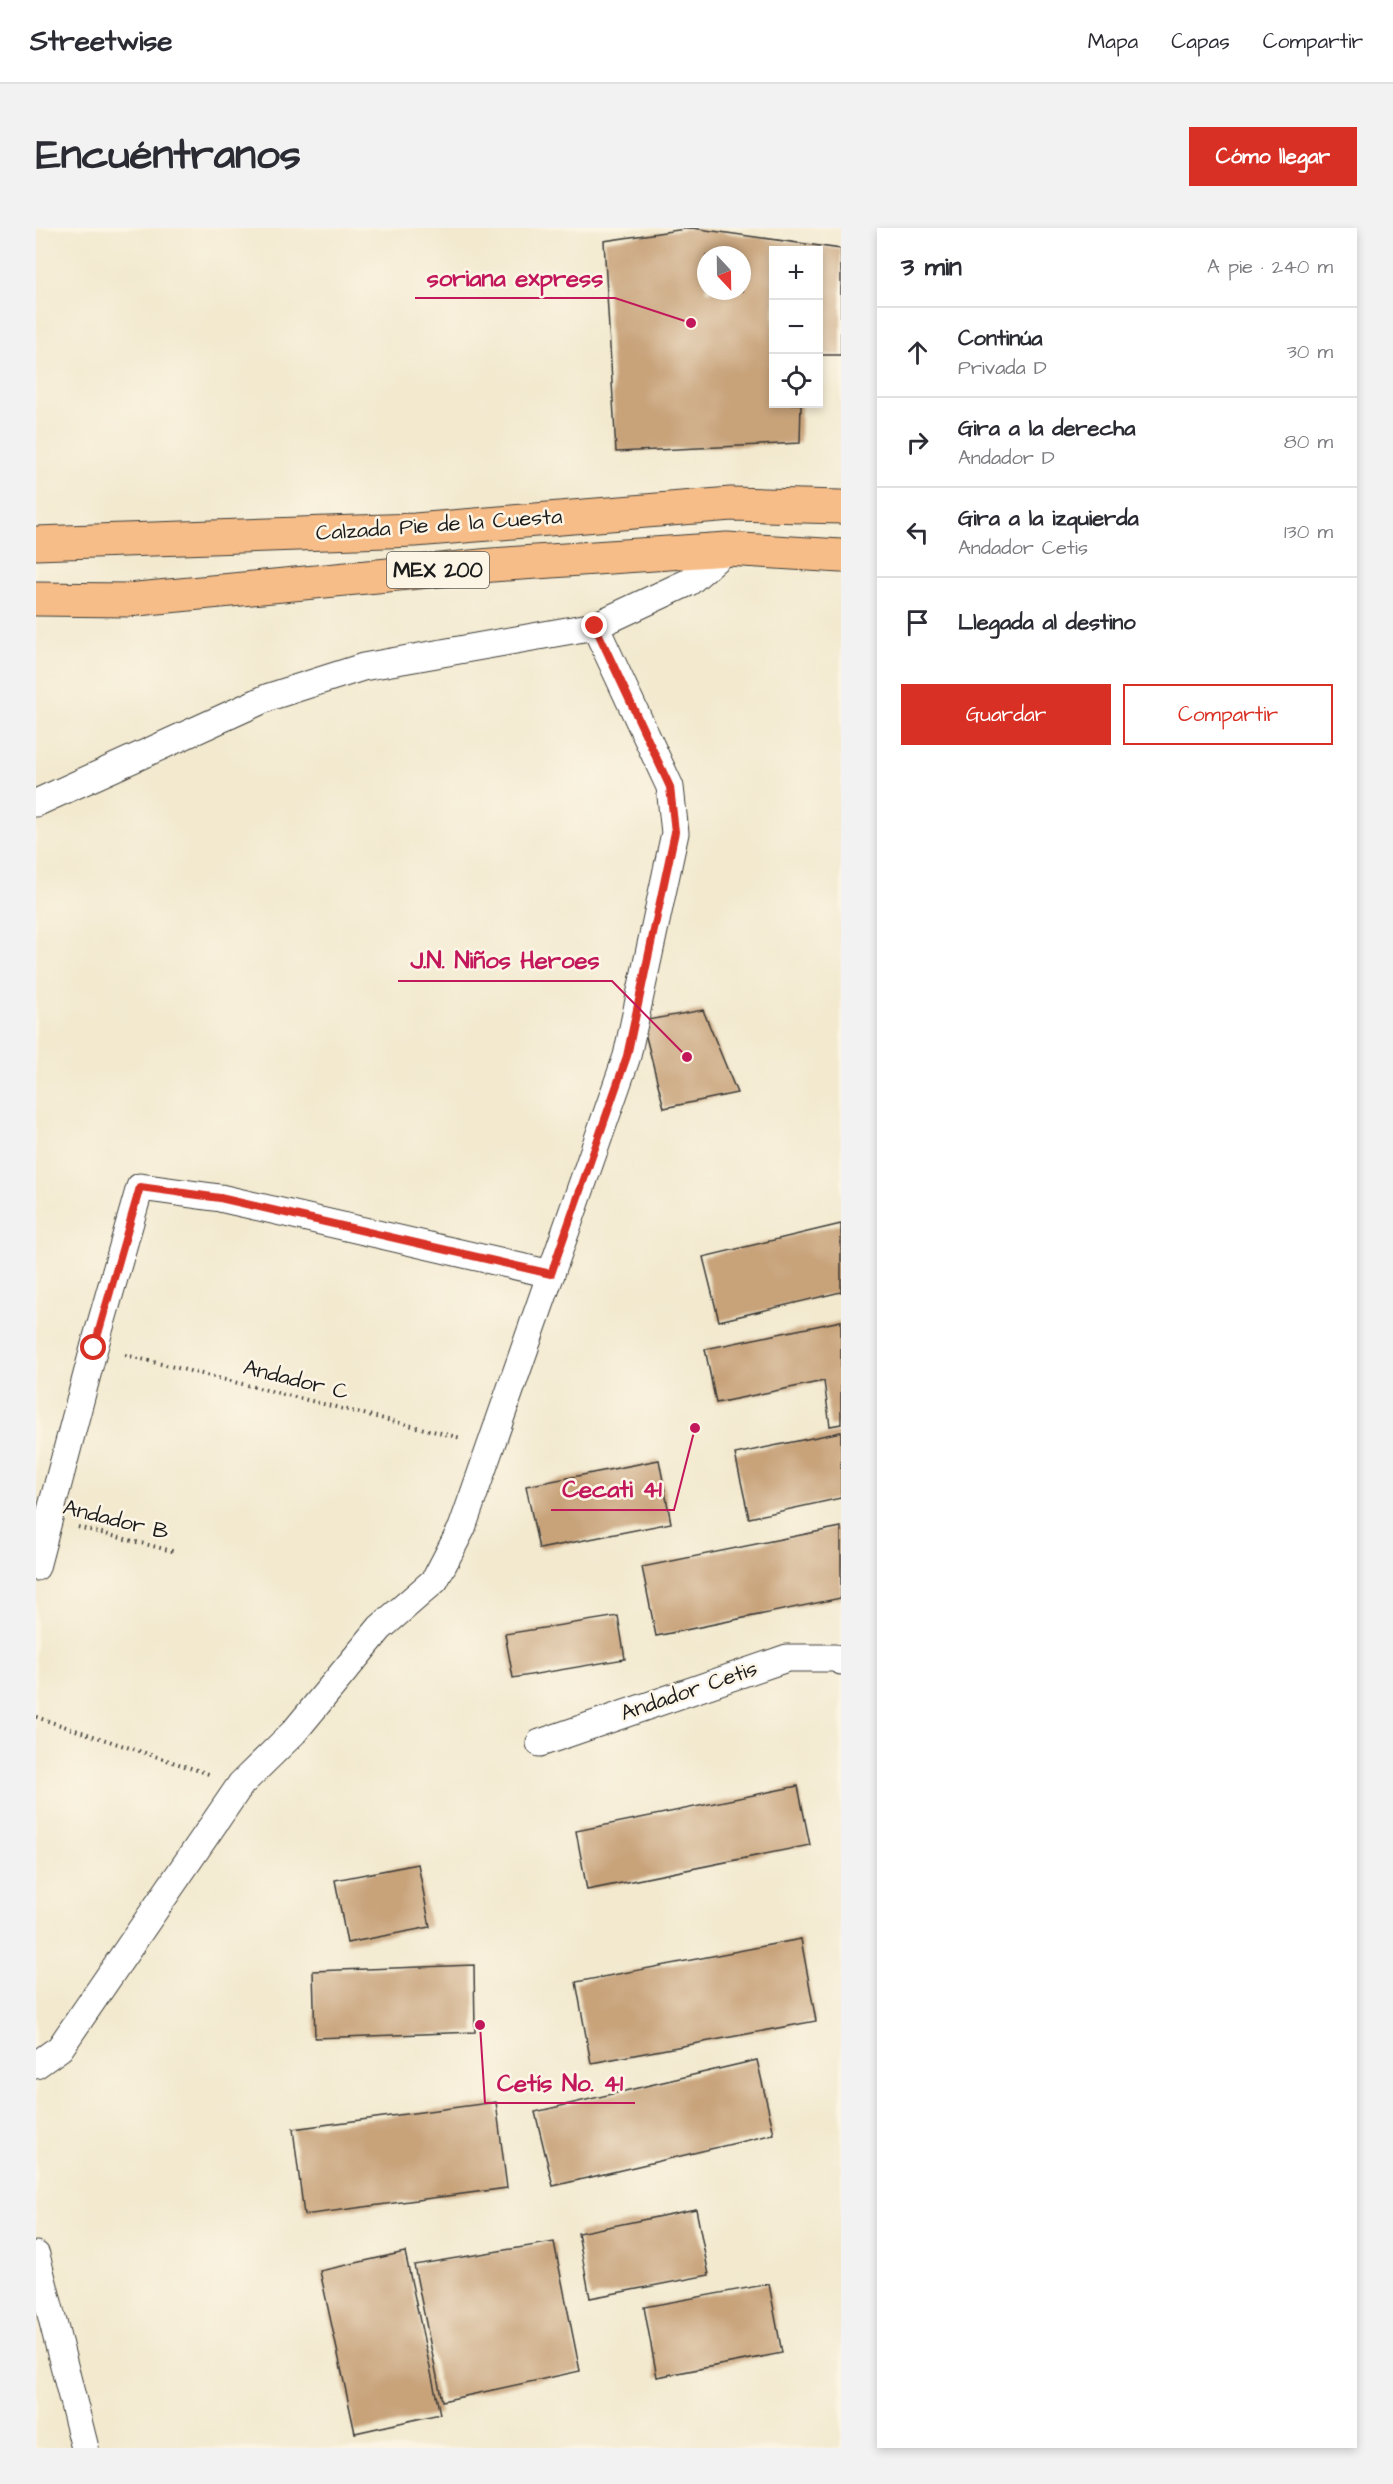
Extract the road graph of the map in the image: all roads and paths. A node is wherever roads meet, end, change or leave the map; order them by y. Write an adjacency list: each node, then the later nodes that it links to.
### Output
1 (841, 507): 2 (main road, Calzada Pie de la Cuesta / MEX 200)
2 (36, 543)
3 (727, 549): 4 (main road, Calzada Pie de la Cuesta / MEX 200); 5 (main road, Calzada Pie de la Cuesta / MEX 200); 6 (street)
4 (841, 556)
5 (36, 599)
6 (595, 626): 7 (street); 8 (street)
7 (36, 803)
8 (551, 1274): 9 (street); 10 (street)
9 (94, 1348): 10 (path, Andador C); 11 (street)
10 (491, 1445): 17 (street)
11 (48, 1520): 12 (path, Andador B); 13 (street)
12 (177, 1552)
13 (36, 1567)
14 (841, 1661): 16 (street, Andador Cetis)
15 (36, 1717): 17 (path)
16 (540, 1743)
17 (241, 1784): 18 (street)
18 (36, 2065)
19 (36, 2255): 20 (street)
20 (85, 2448)

